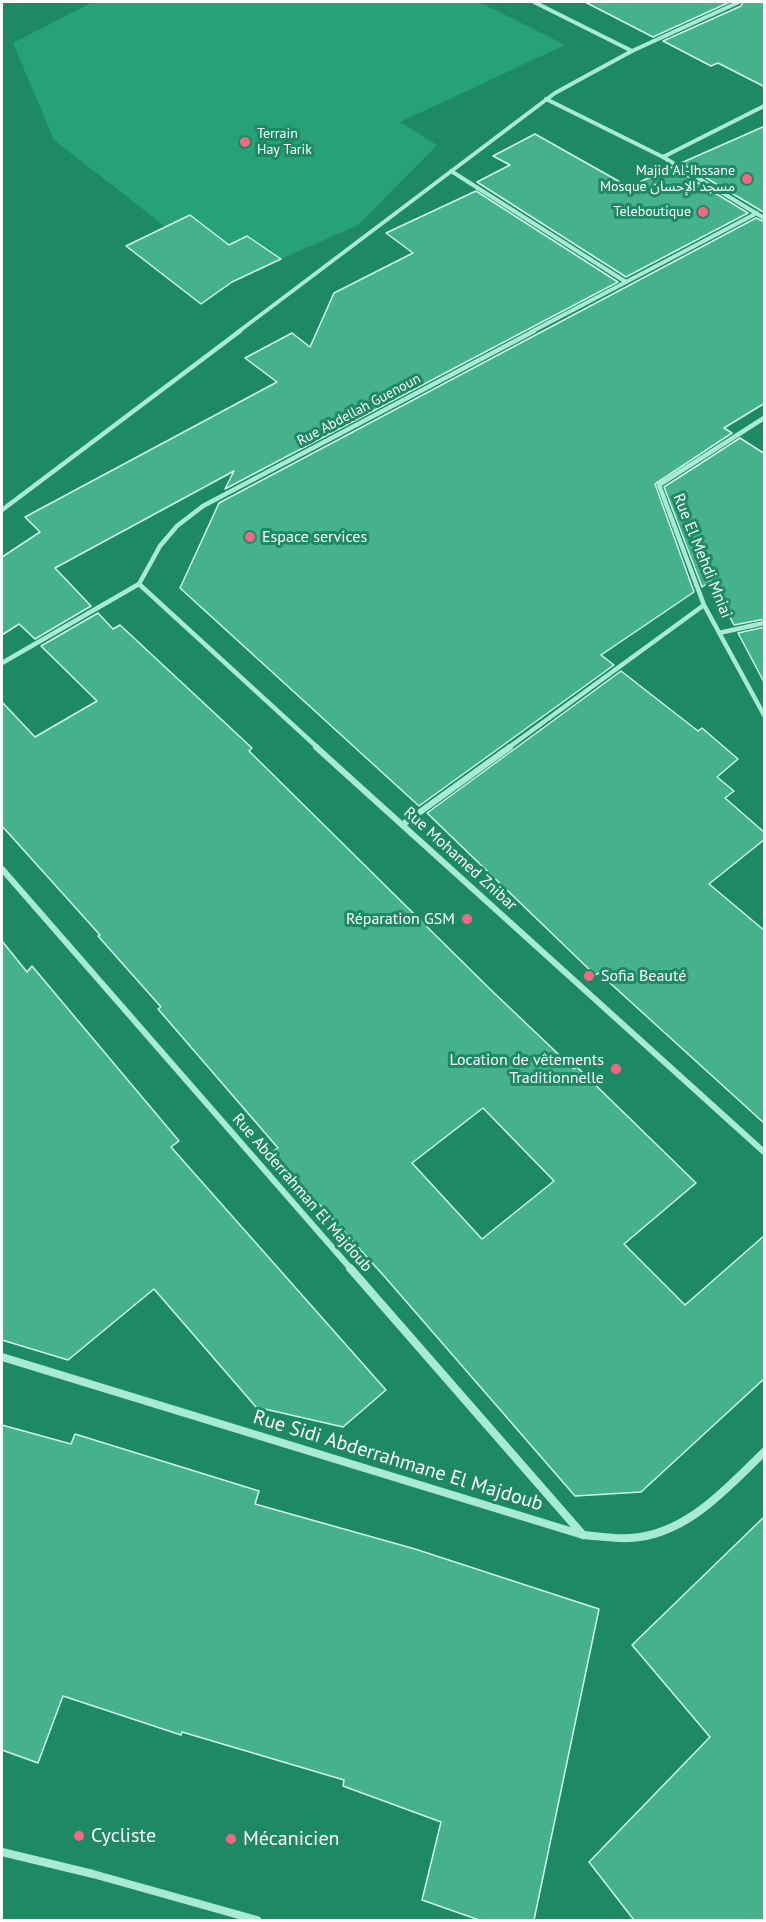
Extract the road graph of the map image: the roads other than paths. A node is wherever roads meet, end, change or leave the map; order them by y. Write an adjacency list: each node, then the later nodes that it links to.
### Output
1 (534, 2): 3 (street)
2 (740, 2): 3 (street)
3 (632, 51): 4 (street)
4 (546, 99): 6 (street); 7 (street)
5 (765, 106): 6 (street)
6 (663, 157): 8 (street)
7 (451, 171): 10 (street); 12 (street)
8 (757, 213): 9 (street); 10 (street, Rue Abdellah Guenoun)
9 (765, 218)
10 (626, 282): 13 (street, Rue Abdellah Guenoun)
11 (765, 418): 14 (street, Rue El Mehdi Mniai)
12 (2, 510)
13 (139, 584): 17 (street); 19 (street, Rue Mohamed Znibar)
14 (705, 605): 16 (street, Rue El Mehdi Mniai); 19 (street)
15 (765, 622): 16 (street)
16 (719, 633): 18 (street, Rue El Mehdi Mniai)
17 (2, 663)
18 (765, 715)
19 (402, 825): 21 (street, Rue Mohamed Znibar)
20 (2, 869): 24 (street, Rue Abderrahman El Majdoub)
21 (765, 1152)
22 (2, 1357): 24 (street, Rue Sidi Abderrahmane El Majdoub)
23 (765, 1452): 24 (street, Rue Sidi Abderrahmane El Majdoub)
24 (583, 1535)
25 (2, 1852): 26 (street)
26 (257, 1920)

